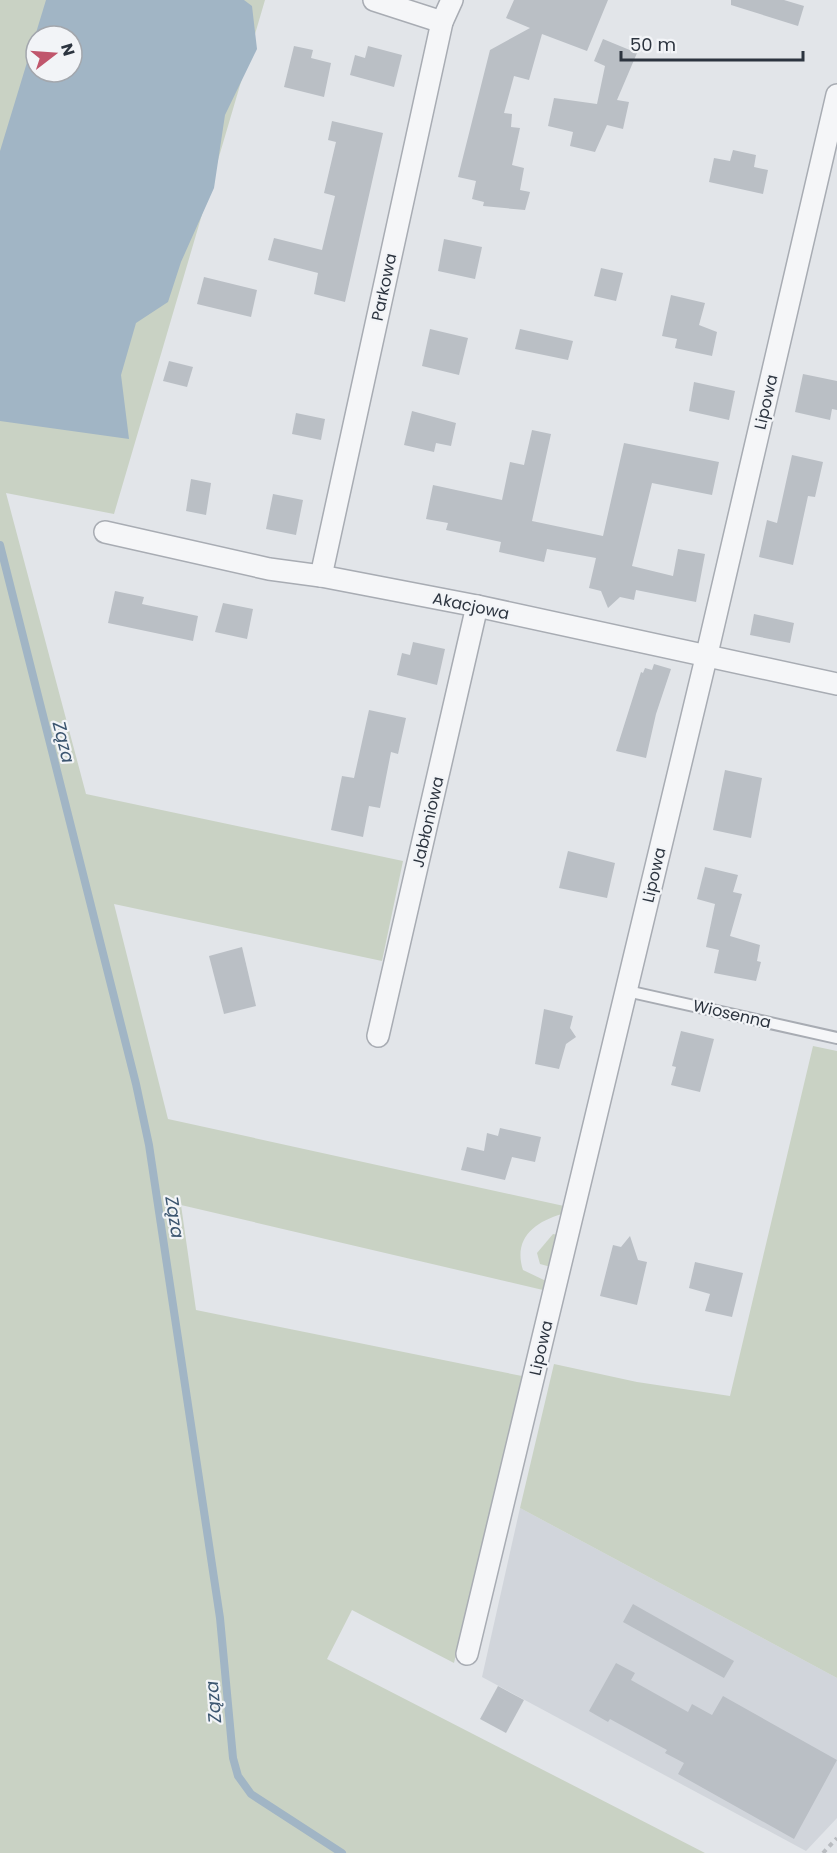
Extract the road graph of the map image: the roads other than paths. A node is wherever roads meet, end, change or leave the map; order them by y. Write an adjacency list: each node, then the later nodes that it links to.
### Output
1 (374, 0): 3 (street)
2 (452, 0): 3 (street, Parkowa)
3 (442, 22): 6 (street, Parkowa)
4 (837, 95): 8 (street, Lipowa)
5 (105, 532): 6 (street, Akacjowa)
6 (321, 576): 7 (street, Akacjowa)
7 (477, 606): 8 (street, Akacjowa); 11 (street, Jabłoniowa)
8 (706, 658): 9 (street, Akacjowa); 10 (street, Lipowa)
9 (837, 684)
10 (627, 991): 12 (lane, Wiosenna); 13 (street, Lipowa)
11 (378, 1036)
12 (837, 1038)
13 (468, 1654)

